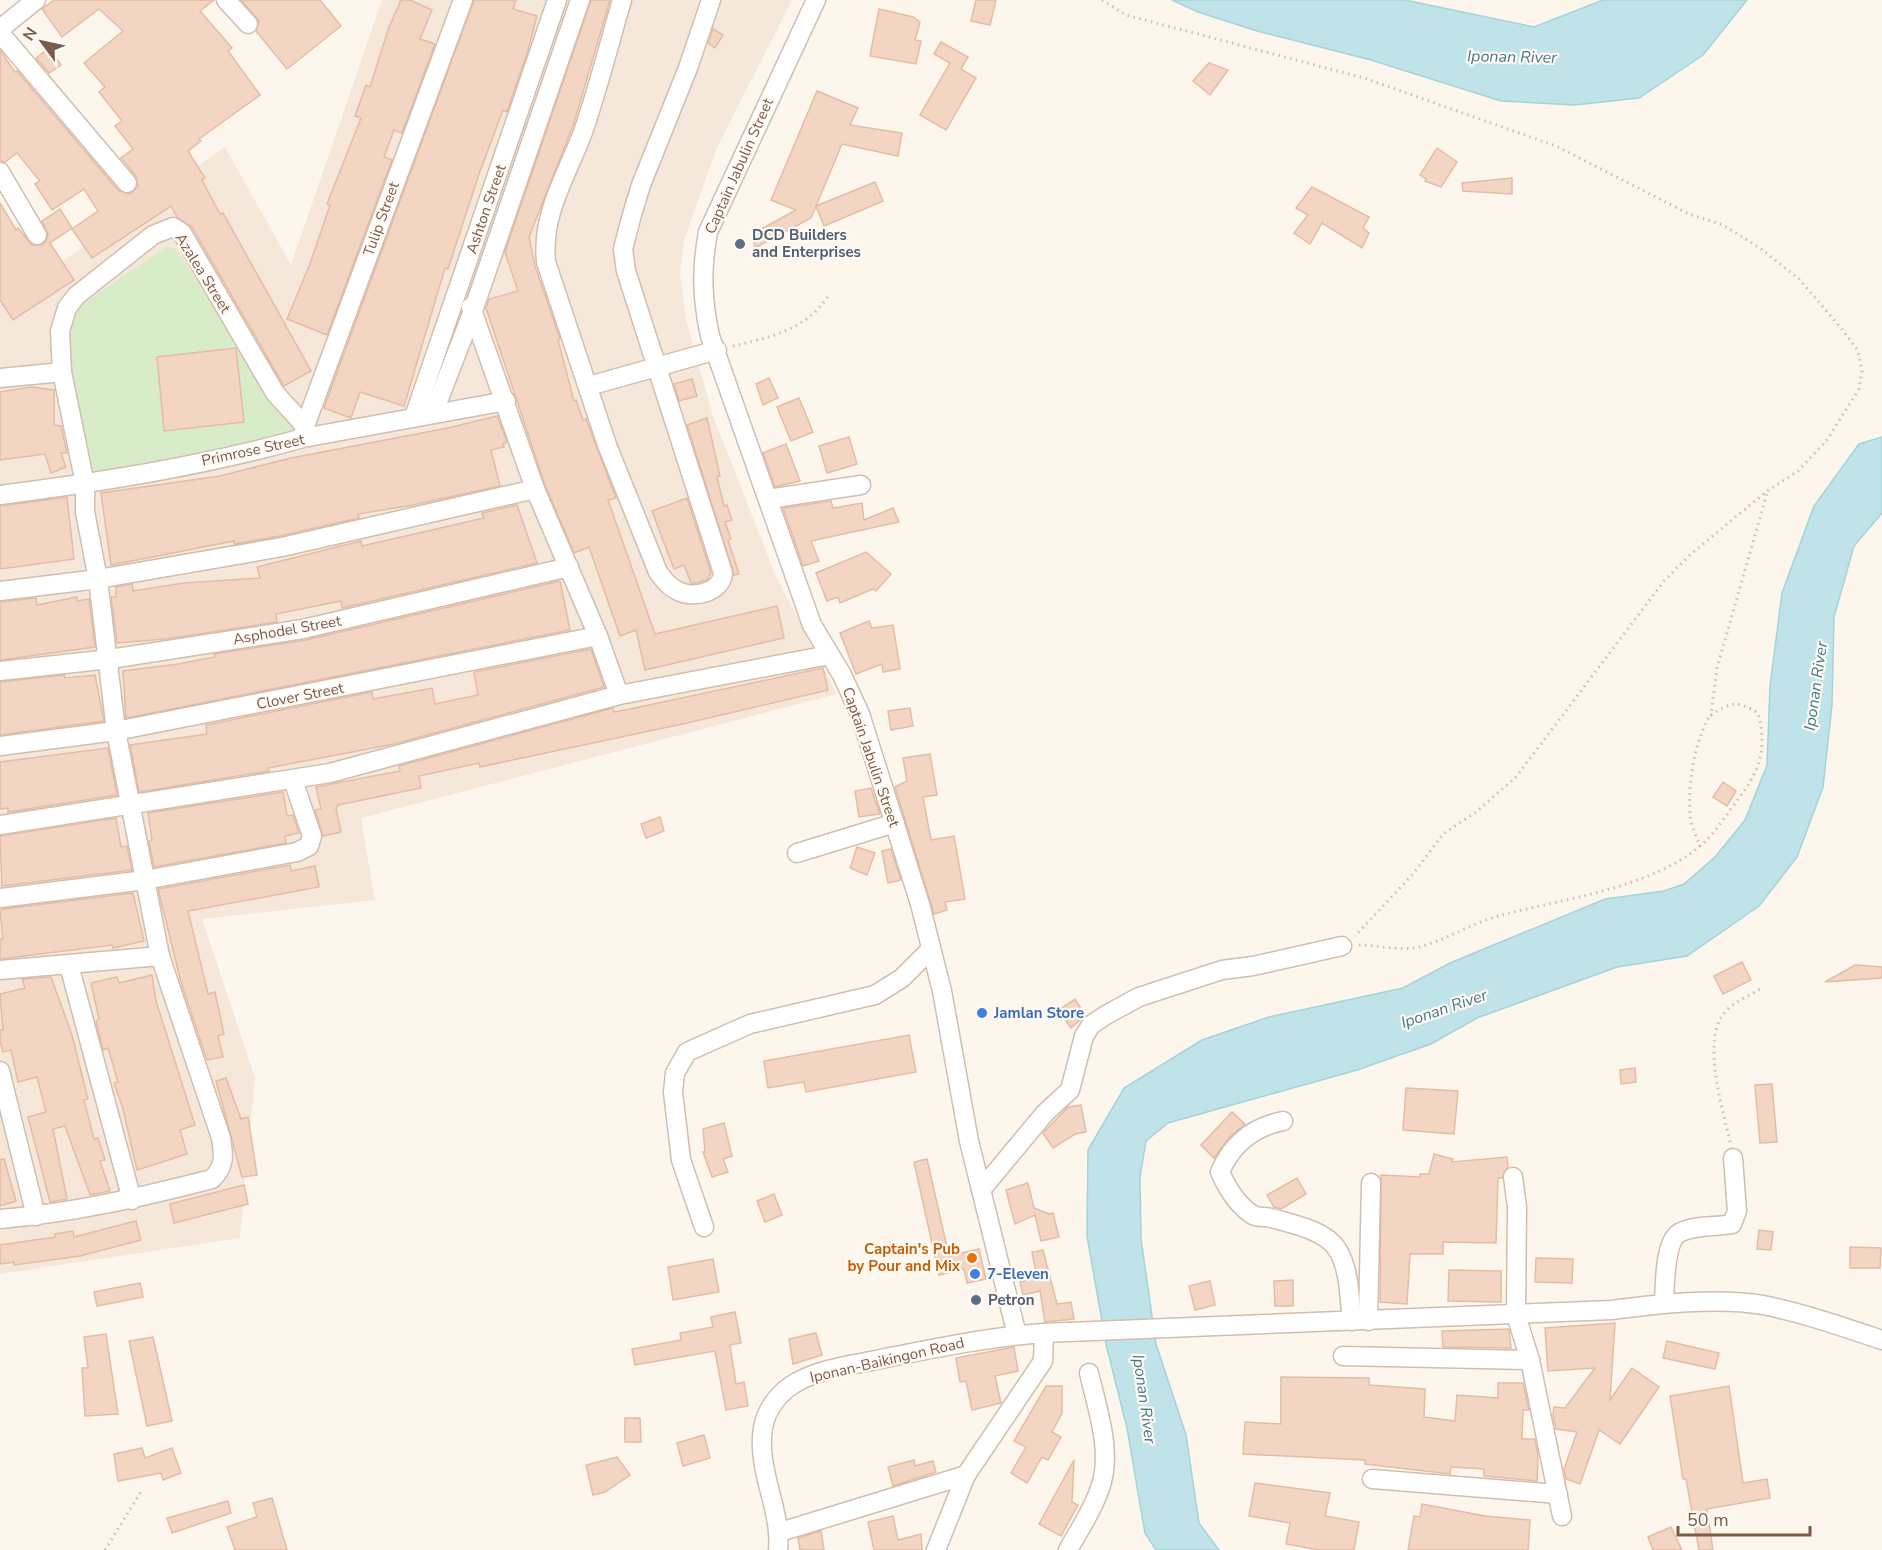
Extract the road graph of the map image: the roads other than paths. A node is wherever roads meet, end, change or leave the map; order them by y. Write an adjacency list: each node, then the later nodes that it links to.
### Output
1 (36, 0): 10 (street)
2 (225, 0): 9 (street)
3 (463, 0): 24 (street, Tulip Street)
4 (557, 0): 14 (street, Ashton Street)
5 (580, 0): 15 (street, Ashton Street)
6 (622, 0): 20 (street)
7 (711, 0): 17 (street)
8 (816, 0): 16 (street, Captain Jabulin Street)
9 (248, 24)
10 (0, 31): 12 (street)
11 (0, 172): 13 (street)
12 (127, 183)
13 (37, 235)
14 (459, 287): 15 (street); 23 (street, Ashton Street)
15 (473, 311): 21 (street); 22 (street, Ashton Street)
16 (717, 350): 17 (street); 29 (street, Captain Jabulin Street)
17 (656, 366): 20 (street); 20 (street)
18 (62, 372): 19 (street); 24 (street, Azalea Street); 25 (street)
19 (0, 378)
20 (589, 386)
21 (506, 401): 22 (street, Primrose Street); 27 (street)
22 (433, 414): 23 (street, Primrose Street)
23 (414, 417): 24 (street, Primrose Street)
24 (304, 432): 25 (street, Primrose Street)
25 (85, 484): 28 (street, Primrose Street); 31 (street)
26 (861, 485): 29 (street)
27 (535, 489): 30 (street); 31 (street)
28 (0, 495)
29 (768, 499): 34 (street, Captain Jabulin Street)
30 (569, 567): 33 (street); 35 (street, Asphodel Street)
31 (98, 579): 32 (street); 35 (street)
32 (0, 591)
33 (598, 636): 37 (street); 38 (street, Clover Street)
34 (829, 655): 37 (street); 42 (street, Captain Jabulin Street)
35 (110, 659): 36 (street, Asphodel Street); 38 (street)
36 (0, 671)
37 (619, 695): 40 (street)
38 (116, 731): 39 (street, Clover Street); 41 (street)
39 (0, 746)
40 (293, 780): 41 (street); 45 (street)
41 (130, 806): 43 (street); 45 (street)
42 (895, 823): 44 (street); 48 (street, Captain Jabulin Street)
43 (0, 825)
44 (797, 853)
45 (146, 880): 46 (street); 49 (street)
46 (0, 897)
47 (1342, 945): 57 (street)
48 (931, 949): 57 (street, Captain Jabulin Street); 61 (street)
49 (160, 956): 50 (street); 58 (street)
50 (69, 965): 51 (street); 58 (street)
51 (0, 970)
52 (0, 1071): 59 (street)
53 (1283, 1121): 64 (street)
54 (1733, 1158): 62 (street)
55 (1513, 1177): 63 (street)
56 (1371, 1183): 64 (street)
57 (981, 1190): 67 (street, Captain Jabulin Street)
58 (132, 1200): 59 (street)
59 (36, 1216): 60 (street)
60 (0, 1219)
61 (704, 1227)
62 (1664, 1303): 63 (street, Iponan-Baikingon Road); 68 (street, Iponan-Baikingon Road)
63 (1516, 1315): 64 (street, Iponan-Baikingon Road); 70 (street)
64 (1360, 1321): 65 (street, Iponan-Baikingon Road)
65 (1044, 1333): 67 (street, Iponan-Baikingon Road); 72 (street)
66 (1882, 1333): 68 (street)
67 (1017, 1335): 76 (street, Iponan-Baikingon Road)
68 (1882, 1340)
69 (1343, 1356): 70 (street)
70 (1530, 1360): 74 (street)
71 (1089, 1373): 78 (street)
72 (966, 1475): 76 (street); 77 (street)
73 (1372, 1479): 74 (street)
74 (1558, 1494): 75 (street)
75 (1562, 1516)
76 (779, 1541)
77 (936, 1550)
78 (1068, 1550)

